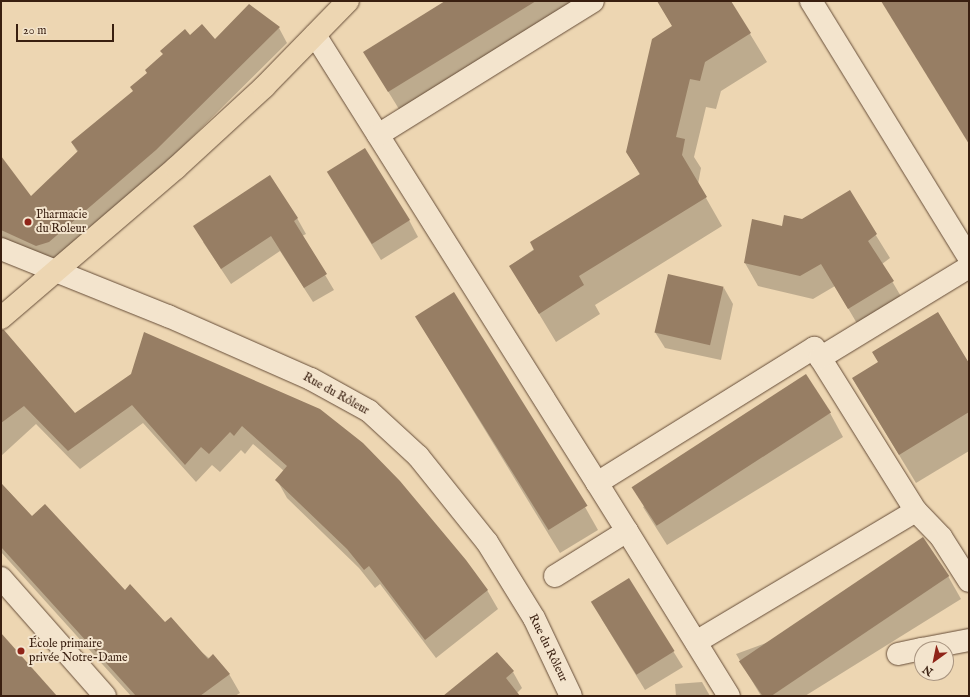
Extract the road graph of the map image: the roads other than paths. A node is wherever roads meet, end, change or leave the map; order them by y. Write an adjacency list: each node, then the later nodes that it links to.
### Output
1 (348, 1): 4 (main road)
2 (593, 1): 5 (street)
3 (811, 1): 7 (street)
4 (315, 35): 5 (street); 9 (main road)
5 (378, 135): 12 (street)
6 (1, 249): 9 (street, Rue du Rôleur)
7 (969, 258)
8 (969, 267): 11 (street)
9 (57, 271): 10 (main road); 24 (street, Rue du Rôleur)
10 (1, 318)
11 (820, 358): 12 (street); 13 (street)
12 (597, 483): 14 (street)
13 (916, 511): 17 (street); 19 (street)
14 (627, 531): 15 (street); 19 (street)
15 (555, 576)
16 (1, 578): 23 (street)
17 (969, 581)
18 (969, 640): 20 (street)
19 (696, 642): 25 (street)
20 (954, 643)
21 (914, 651): 22 (street)
22 (898, 654)
23 (105, 696)
24 (571, 696)
25 (729, 696)

